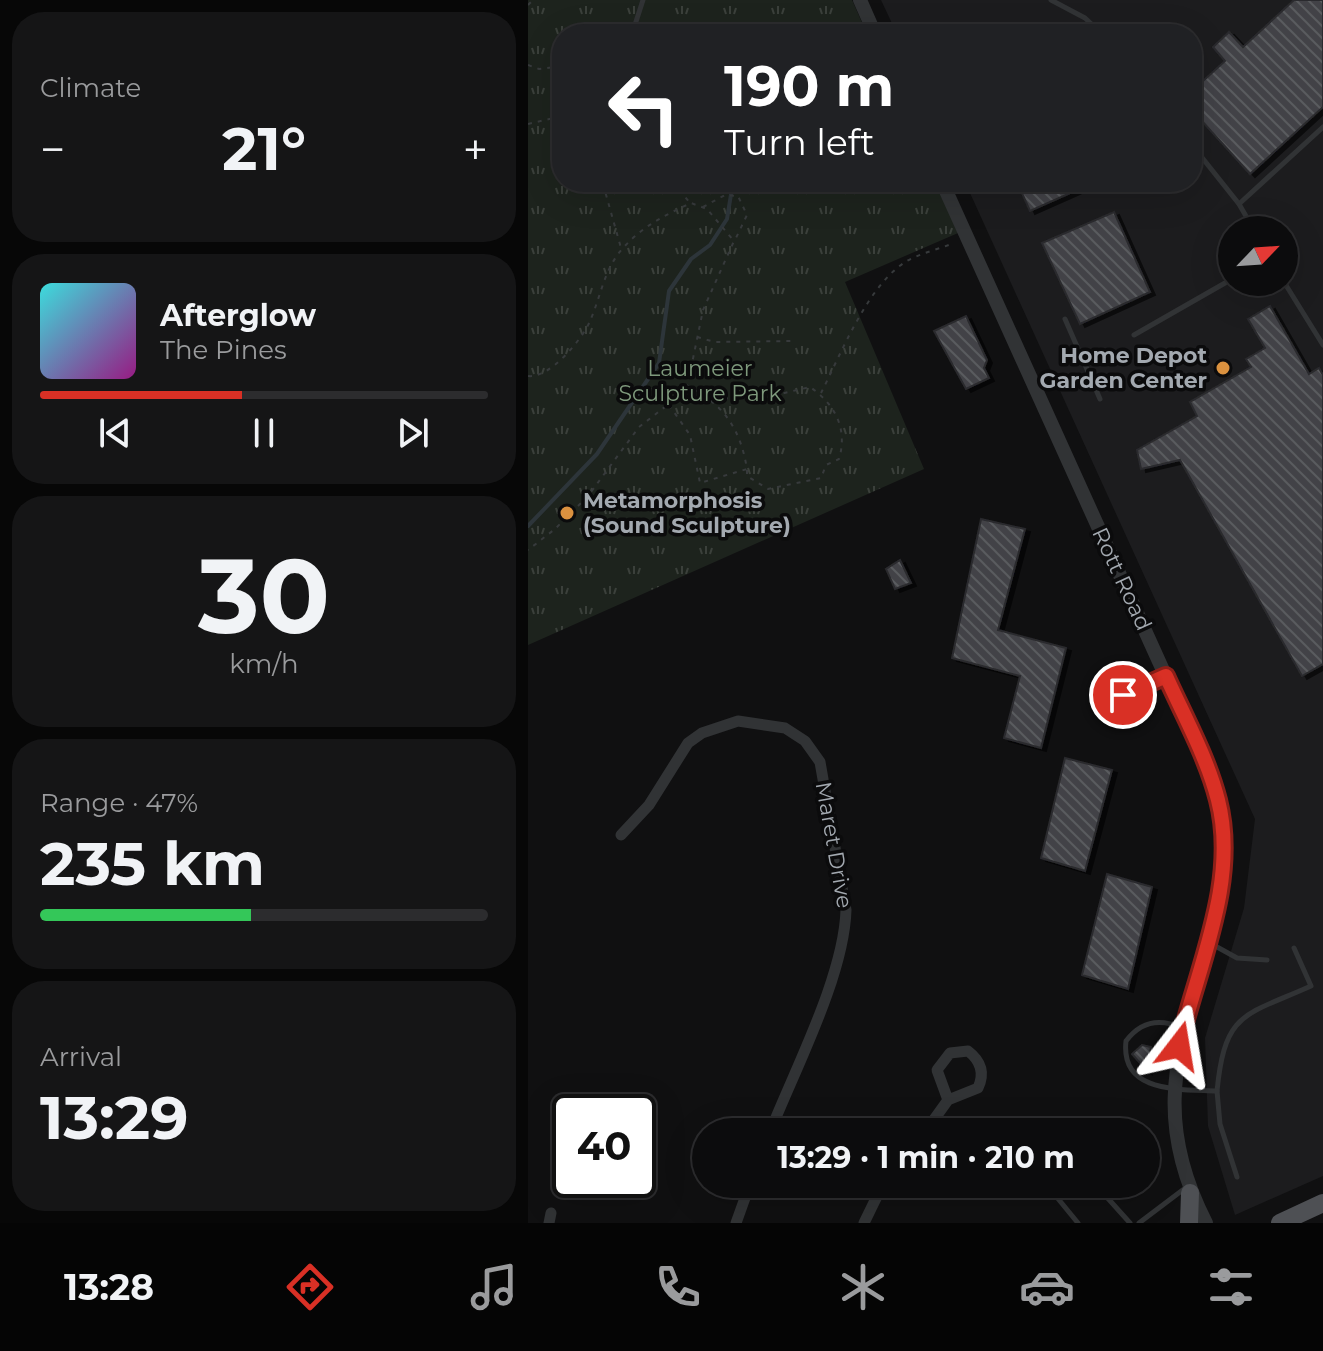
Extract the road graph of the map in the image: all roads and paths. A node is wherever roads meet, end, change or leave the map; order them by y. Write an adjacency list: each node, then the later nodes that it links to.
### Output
1 (533, 0): 5 (path)
2 (643, 0): 6 (lane)
3 (860, 0): 7 (street)
4 (1051, 0): 8 (lane)
5 (528, 5)
6 (635, 24)
7 (871, 24)
8 (1091, 24)
9 (528, 65): 10 (path)
10 (552, 67)
11 (552, 118): 12 (path)
12 (528, 124)
13 (1323, 127): 19 (lane)
14 (1202, 158): 19 (lane)
15 (606, 192): 24 (path)
16 (682, 192): 18 (path)
17 (947, 192): 22 (street, Rott Road)
18 (691, 203): 20 (path); 24 (path)
19 (1239, 204): 21 (lane)
20 (702, 208): 23 (path); 23 (path)
21 (1246, 216)
22 (967, 237): 34 (path); 40 (street, Rott Road)
23 (734, 241): 29 (path)
24 (622, 249): 32 (path)
25 (1218, 287): 28 (lane)
26 (1293, 296): 31 (lane)
27 (1065, 319): 36 (lane)
28 (1134, 335)
29 (696, 337): 30 (path); 33 (path)
30 (796, 341)
31 (1323, 345)
32 (528, 376)
33 (685, 385): 35 (path); 37 (path)
34 (821, 394): 35 (path); 38 (path)
35 (714, 399): 38 (path)
36 (1100, 399)
37 (668, 404): 38 (path); 39 (path)
38 (747, 469)
39 (528, 550)
40 (1166, 676): 41 (lane); 43 (street, Rott Road)
41 (1102, 704)
42 (621, 835): 50 (street, Maret Drive)
43 (1207, 942): 45 (lane); 46 (street, Rott Road)
44 (1294, 948): 48 (lane)
45 (1267, 960)
46 (1183, 1029): 47 (street, Rott Road); 47 (lane)
47 (1172, 1088): 48 (lane); 53 (street, Rott Road)
48 (1217, 1091): 52 (lane)
49 (948, 1100): 49 (street); 51 (street)
50 (776, 1118)
51 (935, 1118)
52 (1237, 1177)
53 (1189, 1190): 63 (lane); 64 (main road); 65 (street, Rott Road)
54 (745, 1198): 59 (street)
55 (876, 1198): 60 (street)
56 (1057, 1198): 61 (lane)
57 (1108, 1198): 62 (lane)
58 (1323, 1203): 66 (main road)
59 (736, 1223)
60 (864, 1223)
61 (1078, 1223)
62 (1130, 1223)
63 (1139, 1223)
64 (1189, 1223)
65 (1206, 1223)
66 (1280, 1223)

